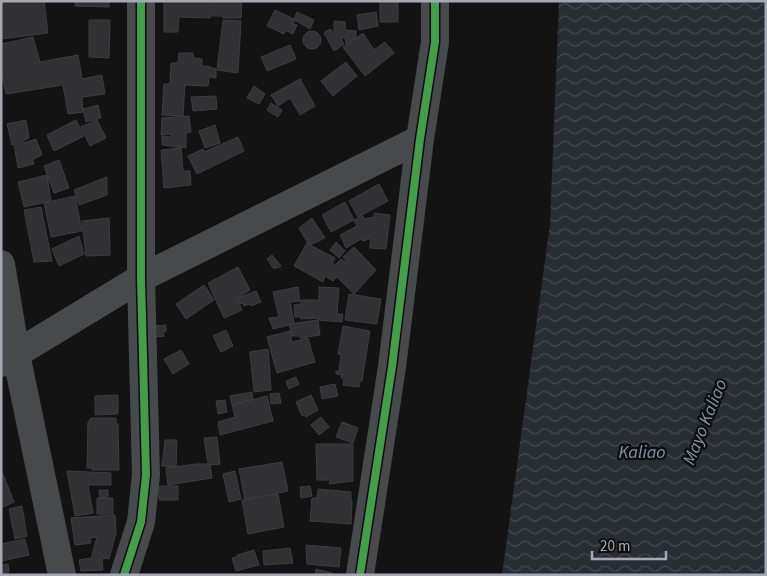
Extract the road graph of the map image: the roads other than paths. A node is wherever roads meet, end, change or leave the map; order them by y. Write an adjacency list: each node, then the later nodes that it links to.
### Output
1 (141, 1): 5 (street)
2 (435, 1): 3 (street)
3 (420, 139): 5 (street); 9 (street)
4 (1, 264): 6 (street)
5 (141, 278): 6 (street); 8 (street)
6 (9, 359): 7 (street)
7 (62, 575)
8 (124, 575)
9 (360, 575)

